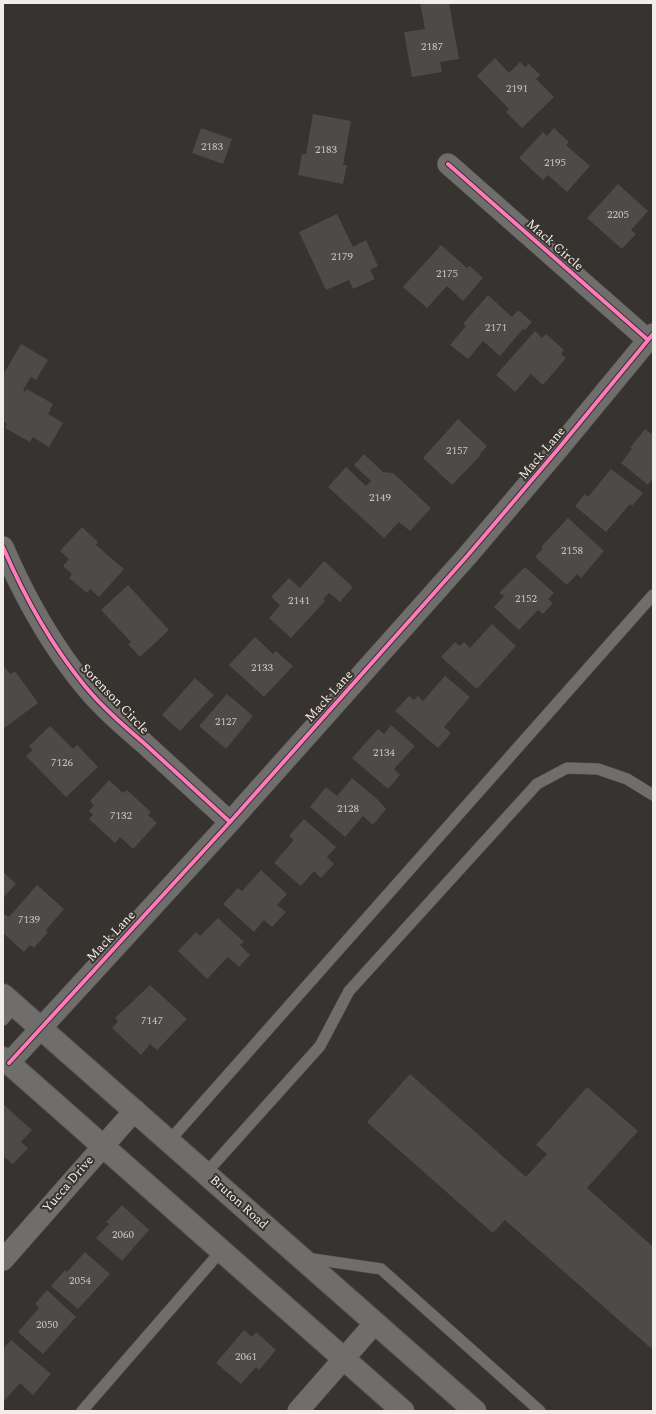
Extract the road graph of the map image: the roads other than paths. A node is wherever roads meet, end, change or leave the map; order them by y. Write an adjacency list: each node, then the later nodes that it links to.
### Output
1 (448, 164): 2 (street, Mack Circle)
2 (650, 337): 6 (street, Mack Lane)
3 (3, 547): 6 (street, Sorenson Circle)
4 (653, 595): 11 (lane)
5 (653, 795): 13 (lane)
6 (230, 822): 8 (street, Mack Lane)
7 (7, 1007): 8 (main road, Bruton Road)
8 (41, 1028): 9 (street, Mack Lane); 10 (main road, Bruton Road)
9 (6, 1060): 12 (main road)
10 (135, 1110): 11 (main road, Bruton Road); 12 (street, Yucca Drive)
11 (170, 1140): 13 (main road, Bruton Road)
12 (102, 1146): 14 (main road); 16 (street, Yucca Drive)
13 (206, 1172): 15 (main road, Bruton Road)
14 (221, 1251): 18 (main road); 19 (lane)
15 (301, 1257): 17 (main road, Bruton Road); 23 (lane)
16 (3, 1260)
17 (375, 1323): 18 (street); 22 (main road, Bruton Road)
18 (344, 1358): 20 (street); 21 (main road)
19 (82, 1411)
20 (298, 1411)
21 (404, 1411)
22 (475, 1411)
23 (540, 1411)

